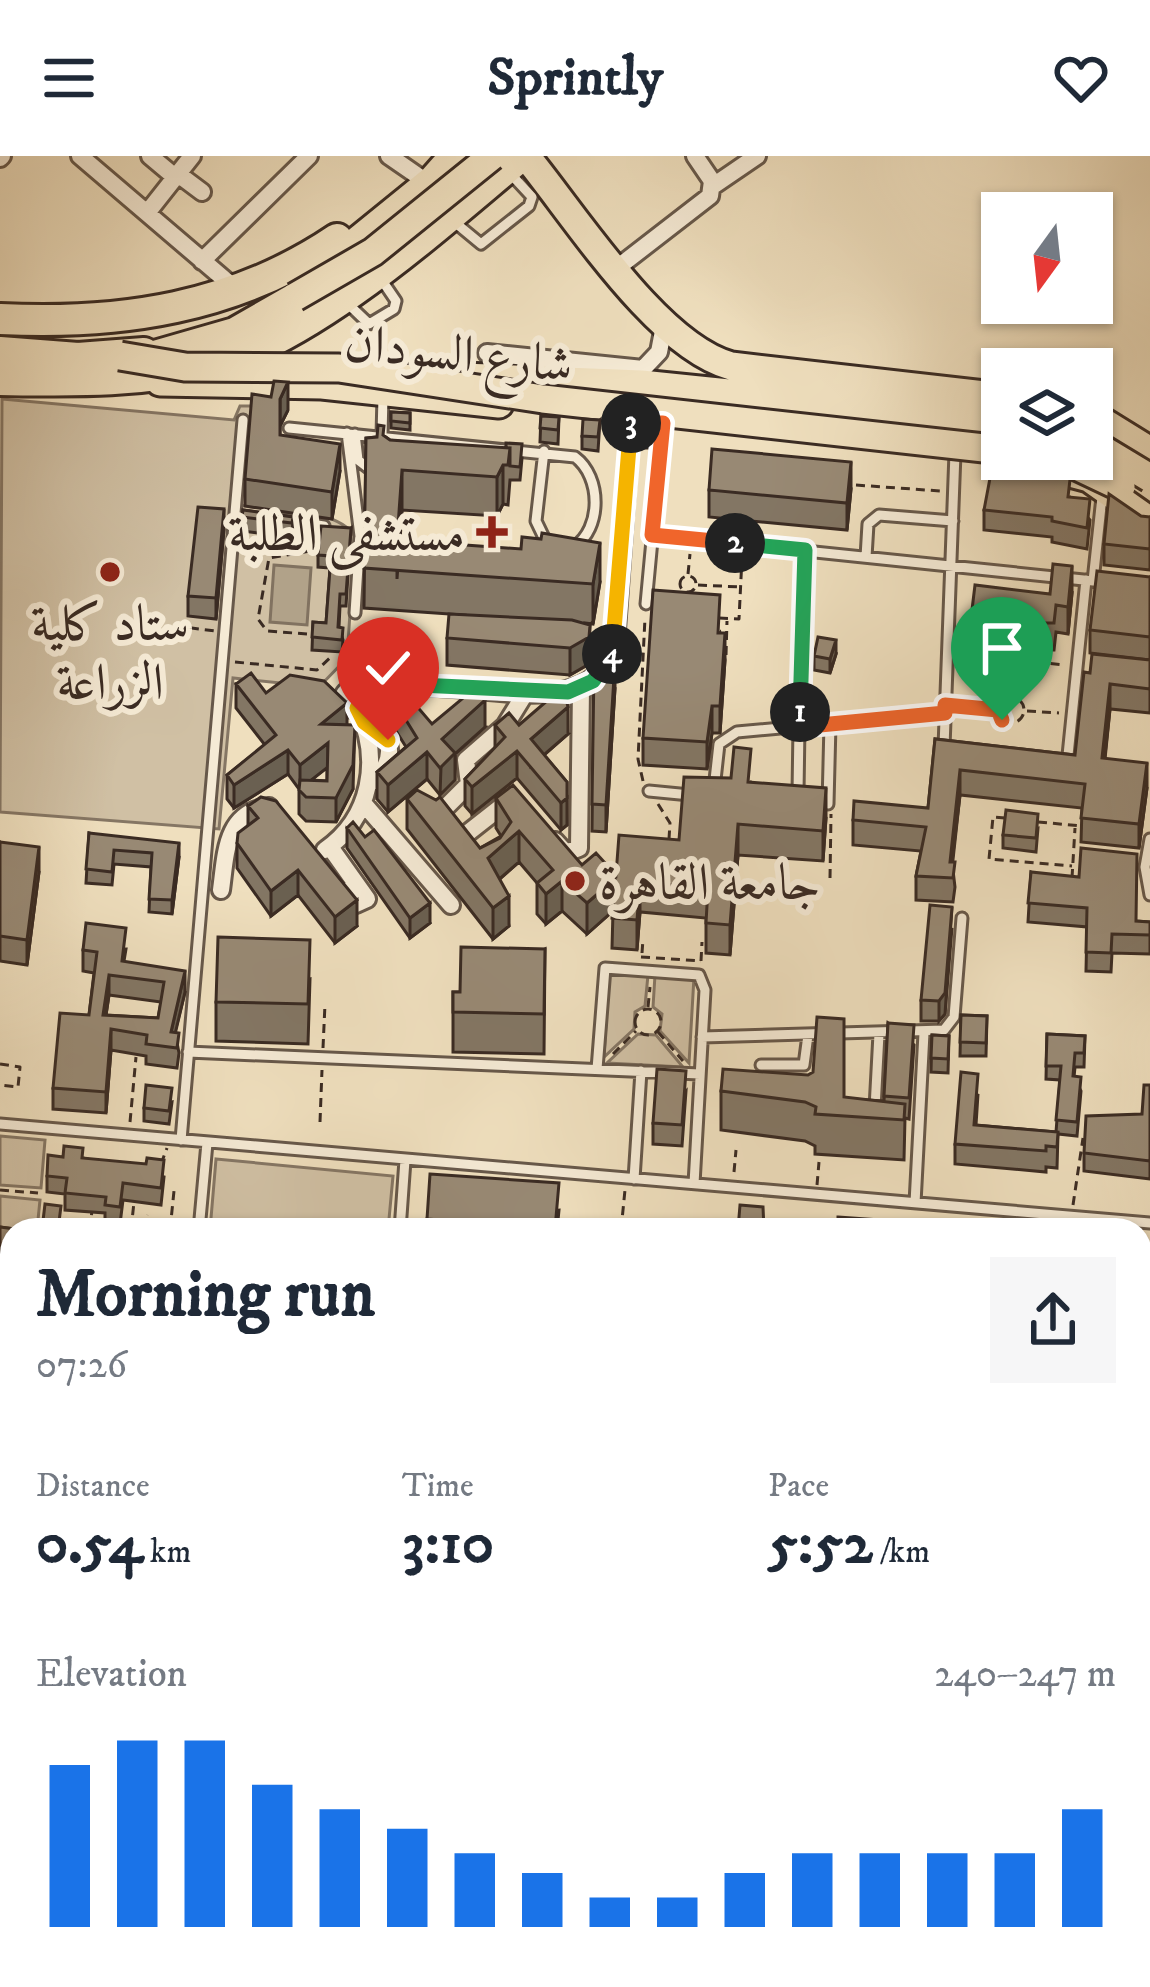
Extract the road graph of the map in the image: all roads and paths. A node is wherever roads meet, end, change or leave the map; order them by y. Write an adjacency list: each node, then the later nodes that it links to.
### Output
1 (150, 156): 11 (street)
2 (192, 156): 11 (street)
3 (389, 156): 10 (street)
4 (454, 156): 20 (highway, bridge)
5 (695, 156): 12 (street)
6 (757, 156): 12 (street)
7 (306, 157): 16 (street)
8 (505, 158): 15 (highway); 15 (lane); 17 (main road); 18 (highway); 20 (main road, bridge)
9 (88, 159): 14 (street)
10 (428, 166): 19 (highway)
11 (177, 175): 13 (street); 14 (street)
12 (713, 186): 17 (street)
13 (202, 192)
14 (147, 213): 16 (street)
15 (448, 216): 18 (highway)
16 (202, 261): 19 (street)
17 (617, 268): 22 (main road)
18 (352, 282): 18 (lane); 23 (highway); 27 (highway)
19 (237, 290): 21 (highway)
20 (296, 297): 26 (highway, bridge)
21 (0, 319)
22 (664, 326): 24 (street); 31 (main road)
23 (202, 345): 25 (highway); 27 (highway)
24 (488, 353)
25 (0, 356): 26 (highway)
26 (120, 369): 27 (highway); 28 (highway); 29 (main road, شارع السودان); 43 (main road, bridge)
27 (167, 373)
28 (0, 380)
29 (322, 386): 30 (main road, شارع السودان); 33 (main road)
30 (382, 392): 32 (main road, شارع السودان); 40 (lane)
31 (981, 396)
32 (631, 419): 35 (main road, شارع السودان); 90 (street)
33 (981, 419)
34 (243, 420): 57 (lane)
35 (663, 423): 45 (main road, شارع السودان); 63 (lane)
36 (1113, 427): 39 (main road)
37 (289, 428): 38 (lane)
38 (351, 433): 40 (lane); 49 (lane); 77 (lane)
39 (1124, 433): 44 (main road); 54 (main road)
40 (382, 436): 41 (lane)
41 (411, 439): 42 (lane); 48 (lane)
42 (544, 451): 42 (lane)
43 (981, 451)
44 (1150, 451)
45 (955, 452): 46 (main road, شارع السودان); 55 (lane)
46 (981, 453)
47 (1113, 455): 50 (main road, bridge)
48 (408, 456)
49 (371, 470)
50 (1150, 478)
51 (1090, 480): 54 (main road)
52 (1105, 480): 59 (main road, bridge)
53 (856, 485): 55 (path)
54 (1103, 486): 59 (main road); 70 (lane)
55 (954, 492): 61 (lane)
56 (218, 511): 57 (lane)
57 (234, 513): 58 (lane); 81 (lane)
58 (255, 516)
59 (1150, 516)
60 (276, 519): 62 (lane)
61 (952, 521): 67 (lane); 68 (lane)
62 (321, 525): 82 (path)
63 (652, 535): 64 (lane); 71 (lane)
64 (692, 539): 65 (lane); 69 (path)
65 (743, 544): 66 (lane); 75 (path)
66 (805, 550): 67 (lane); 100 (path)
67 (866, 557): 68 (lane)
68 (951, 566): 70 (lane); 83 (lane)
69 (688, 576): 73 (path); 74 (path)
70 (1089, 580): 72 (lane); 88 (lane)
71 (648, 582): 73 (path); 76 (lane)
72 (1112, 583)
73 (680, 584): 74 (path)
74 (696, 585): 75 (path)
75 (740, 587): 79 (path)
76 (646, 604): 103 (path)
77 (355, 613)
78 (706, 617): 79 (path)
79 (727, 618): 85 (path)
80 (175, 626): 81 (path)
81 (224, 632): 87 (lane)
82 (308, 634)
83 (947, 654): 86 (path); 95 (lane)
84 (333, 655): 87 (path)
85 (726, 655)
86 (1017, 660): 88 (path); 93 (path)
87 (222, 661): 138 (lane)
88 (1077, 666): 89 (lane); 98 (lane)
89 (1095, 668)
90 (580, 688): 92 (street); 115 (street)
91 (324, 689): 94 (street)
92 (526, 692): 94 (street); 107 (street)
93 (1013, 697): 96 (path); 97 (path)
94 (357, 705): 104 (street)
95 (945, 709): 96 (path); 99 (lane); 101 (lane)
96 (998, 710): 97 (path)
97 (1025, 711): 98 (path)
98 (1072, 714): 102 (lane)
99 (830, 724): 100 (lane); 105 (lane)
100 (799, 727): 103 (lane); 106 (lane)
101 (944, 757)
102 (1067, 771)
103 (649, 791): 117 (path)
104 (365, 797): 114 (street); 122 (street)
105 (828, 804): 119 (path)
106 (798, 805)
107 (422, 811): 109 (street); 114 (street)
108 (282, 813): 121 (street)
109 (532, 817)
110 (1013, 819): 118 (path)
111 (1034, 821): 112 (path)
112 (1075, 825): 113 (path); 118 (path)
113 (1094, 827)
114 (388, 828): 124 (street)
115 (548, 833)
116 (1150, 839): 123 (lane)
117 (669, 842)
118 (1072, 866): 120 (path)
119 (830, 878)
120 (1071, 886)
121 (221, 890)
122 (355, 892)
123 (1150, 895)
124 (451, 905)
125 (962, 918): 134 (lane)
126 (643, 938): 129 (path)
127 (702, 942): 128 (path)
128 (700, 961): 129 (path); 130 (path)
129 (644, 964): 130 (lane); 131 (path); 142 (lane)
130 (700, 975): 137 (lane)
131 (648, 1009): 132 (path); 133 (path)
132 (638, 1030): 133 (path); 142 (path)
133 (657, 1031): 144 (path)
134 (923, 1033): 135 (lane); 149 (lane)
135 (879, 1034): 136 (lane); 146 (lane)
136 (808, 1035): 137 (lane); 141 (lane)
137 (703, 1037): 144 (lane)
138 (188, 1052): 142 (lane); 153 (lane)
139 (136, 1057): 150 (path)
140 (0, 1064): 145 (path)
141 (761, 1066)
142 (597, 1069): 143 (lane)
143 (641, 1071): 144 (lane); 159 (lane)
144 (697, 1073): 160 (lane)
145 (0, 1085)
146 (874, 1123)
147 (0, 1124): 150 (lane)
148 (899, 1133): 149 (lane)
149 (918, 1135): 167 (lane)
150 (129, 1136): 152 (lane)
151 (1083, 1138): 170 (path)
152 (167, 1139): 153 (lane); 158 (path)
153 (181, 1140): 154 (lane)
154 (207, 1143): 156 (lane); 175 (lane)
155 (736, 1150): 161 (path)
156 (405, 1160): 159 (lane); 176 (lane)
157 (819, 1162): 165 (path)
158 (152, 1163)
159 (630, 1178): 160 (lane); 177 (path)
160 (694, 1184): 161 (lane)
161 (733, 1187): 165 (lane)
162 (0, 1190): 164 (path)
163 (174, 1191): 174 (path)
164 (38, 1193)
165 (817, 1194): 167 (lane)
166 (134, 1202): 172 (path)
167 (915, 1203): 170 (lane)
168 (93, 1208): 171 (path)
169 (148, 1215): 173 (path)
170 (1072, 1216): 178 (lane)
171 (92, 1218)
172 (132, 1218)
173 (148, 1218)
174 (171, 1218)
175 (200, 1218)
176 (401, 1218)
177 (623, 1218)
178 (1082, 1218)

